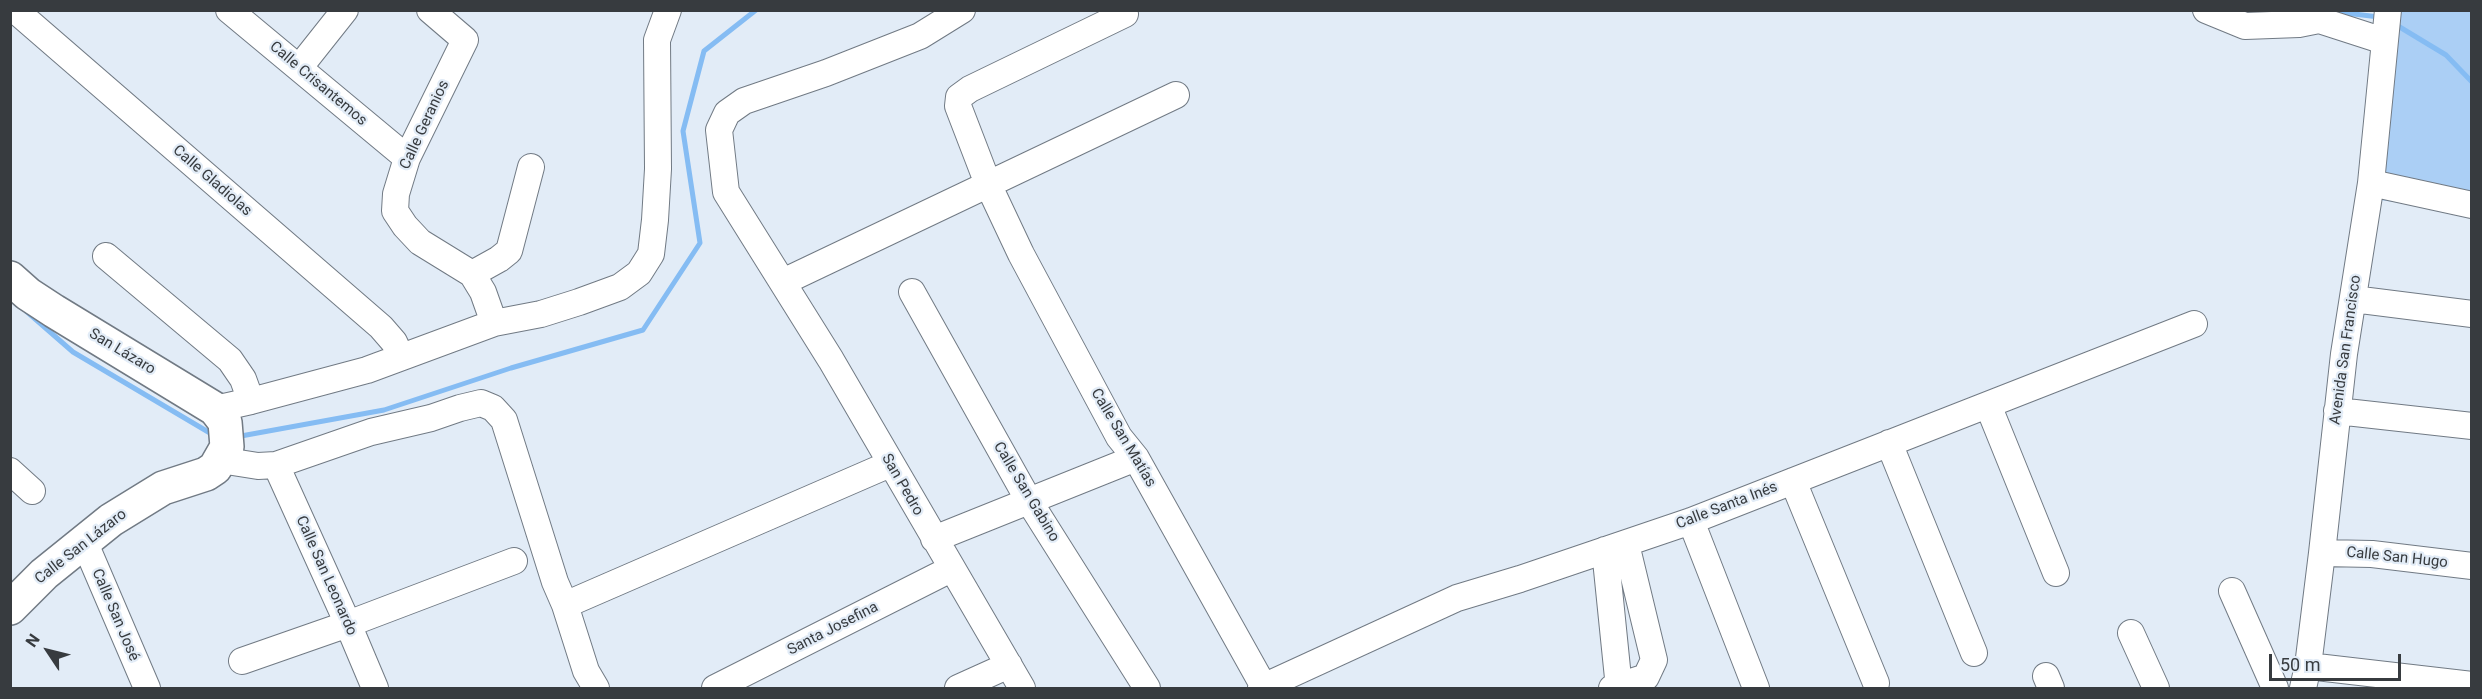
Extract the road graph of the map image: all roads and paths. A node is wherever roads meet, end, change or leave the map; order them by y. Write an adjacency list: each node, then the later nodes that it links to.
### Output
1 (15, 10): 27 (street, Calle Gladiolas)
2 (229, 10): 11 (street, Calle Crisantemos)
3 (345, 10): 11 (street)
4 (430, 10): 13 (street, Calle Geranios)
5 (668, 10): 25 (street)
6 (962, 10): 21 (street, San Pedro)
7 (2206, 10): 10 (street)
8 (2388, 10): 10 (street, Avenida San Francisco)
9 (1125, 14): 16 (street, Calle San Matías)
10 (2384, 42): 15 (street, Avenida San Francisco)
11 (299, 68): 13 (street, Calle Crisantemos)
12 (1176, 95): 16 (street)
13 (407, 158): 19 (street, Calle Geranios)
14 (531, 167): 19 (street)
15 (2371, 183): 17 (street); 23 (street, Avenida San Francisco)
16 (988, 184): 21 (street); 34 (street, Calle San Matías)
17 (2472, 205)
18 (106, 256): 28 (street)
19 (472, 274): 25 (street)
20 (10, 278): 32 (main road, San Lázaro)
21 (783, 282): 35 (street, San Pedro)
22 (912, 292): 40 (street, Calle San Gabino)
23 (2353, 299): 24 (street); 30 (street, Avenida San Francisco)
24 (2472, 314)
25 (494, 323): 27 (street)
26 (2194, 324): 29 (street, Calle Santa Inés)
27 (400, 357): 28 (street)
28 (251, 401): 32 (street)
29 (1988, 405): 33 (street, Calle Santa Inés); 49 (street)
30 (2337, 411): 31 (street); 45 (street, Avenida San Francisco)
31 (2472, 426)
32 (222, 437): 36 (street); 43 (main road, Calle San Lázaro)
33 (1889, 443): 38 (street, Calle Santa Inés); 55 (street)
34 (1136, 458): 40 (street); 68 (street, Calle San Matías)
35 (890, 464): 42 (street, San Pedro); 51 (street)
36 (276, 465): 51 (street); 53 (street, Calle San Leonardo)
37 (10, 471): 39 (street)
38 (1793, 481): 41 (street, Calle Santa Inés); 59 (street)
39 (32, 491)
40 (1029, 501): 42 (street); 67 (street, Calle San Gabino)
41 (1691, 521): 44 (street, Calle Santa Inés); 70 (street)
42 (934, 539): 48 (street, San Pedro)
43 (84, 541): 52 (main road, Calle San Lázaro); 61 (street, Calle San José)
44 (1616, 547): 68 (street, Calle Santa Inés); 69 (street); 69 (street)
45 (2322, 553): 47 (street, Calle San Hugo); 58 (street, Avenida San Francisco)
46 (514, 561): 53 (street)
47 (2472, 566)
48 (951, 568): 57 (street, San Pedro); 64 (street, Santa Josefina)
49 (2055, 573)
50 (2232, 591): 72 (street)
51 (565, 605): 63 (street)
52 (10, 608)
53 (348, 624): 56 (street); 62 (street, Calle San Leonardo)
54 (2131, 633): 71 (street)
55 (1974, 653)
56 (242, 661)
57 (1009, 665): 65 (street); 66 (street, San Pedro)
58 (2306, 677): 60 (street)
59 (1876, 683)
60 (2472, 685)
61 (147, 688)
62 (375, 688)
63 (596, 688)
64 (715, 688)
65 (958, 688)
66 (1022, 688)
67 (1148, 688)
68 (1262, 688)
69 (1616, 688)
70 (1756, 688)
71 (2156, 688)
72 (2275, 688)

